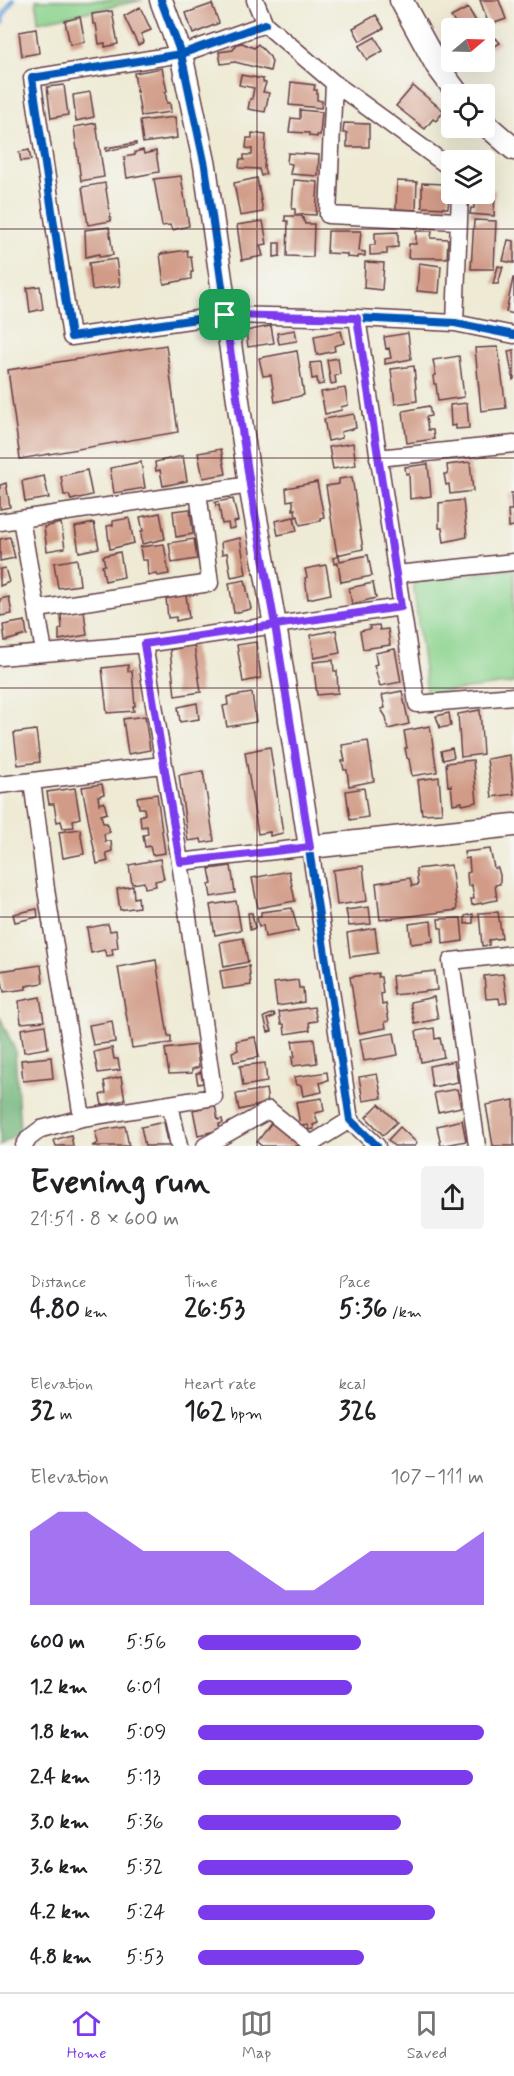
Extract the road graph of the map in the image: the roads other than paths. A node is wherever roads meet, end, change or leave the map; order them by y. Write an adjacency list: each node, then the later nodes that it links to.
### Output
1 (161, 0): 5 (street)
2 (255, 0): 4 (street)
3 (401, 0): 7 (street)
4 (265, 24): 5 (street); 6 (street)
5 (181, 54): 13 (street); 13 (street)
6 (334, 83): 10 (street); 12 (street)
7 (450, 84)
8 (495, 133): 9 (street)
9 (514, 149)
10 (441, 161)
11 (460, 204): 12 (street)
12 (459, 221): 15 (street)
13 (225, 315): 14 (street); 19 (street)
14 (357, 318): 15 (street); 18 (street)
15 (455, 324): 16 (street)
16 (514, 335)
17 (514, 444): 18 (street)
18 (378, 458): 24 (street)
19 (250, 485): 20 (street); 27 (street)
20 (198, 492): 21 (street); 26 (street)
21 (21, 519): 22 (street); 26 (street)
22 (0, 522)
23 (514, 562): 24 (street)
24 (397, 574): 25 (street)
25 (401, 607): 27 (street); 31 (street)
26 (38, 609): 29 (street)
27 (275, 625): 28 (street); 36 (street)
28 (144, 644): 29 (street); 32 (street)
29 (44, 652): 30 (street)
30 (0, 657)
31 (514, 696)
32 (162, 765): 33 (street); 37 (street)
33 (32, 782): 34 (street); 40 (street)
34 (0, 785)
35 (514, 825): 36 (street)
36 (310, 847): 37 (street); 41 (street)
37 (180, 862): 39 (street)
38 (514, 954): 48 (street)
39 (170, 1104): 40 (street); 45 (street)
40 (82, 1118): 42 (street)
41 (350, 1120): 46 (street); 47 (street)
42 (41, 1129): 43 (street); 44 (street)
43 (24, 1146)
44 (46, 1146)
45 (179, 1146)
46 (205, 1146)
47 (377, 1146)
48 (477, 1146)

